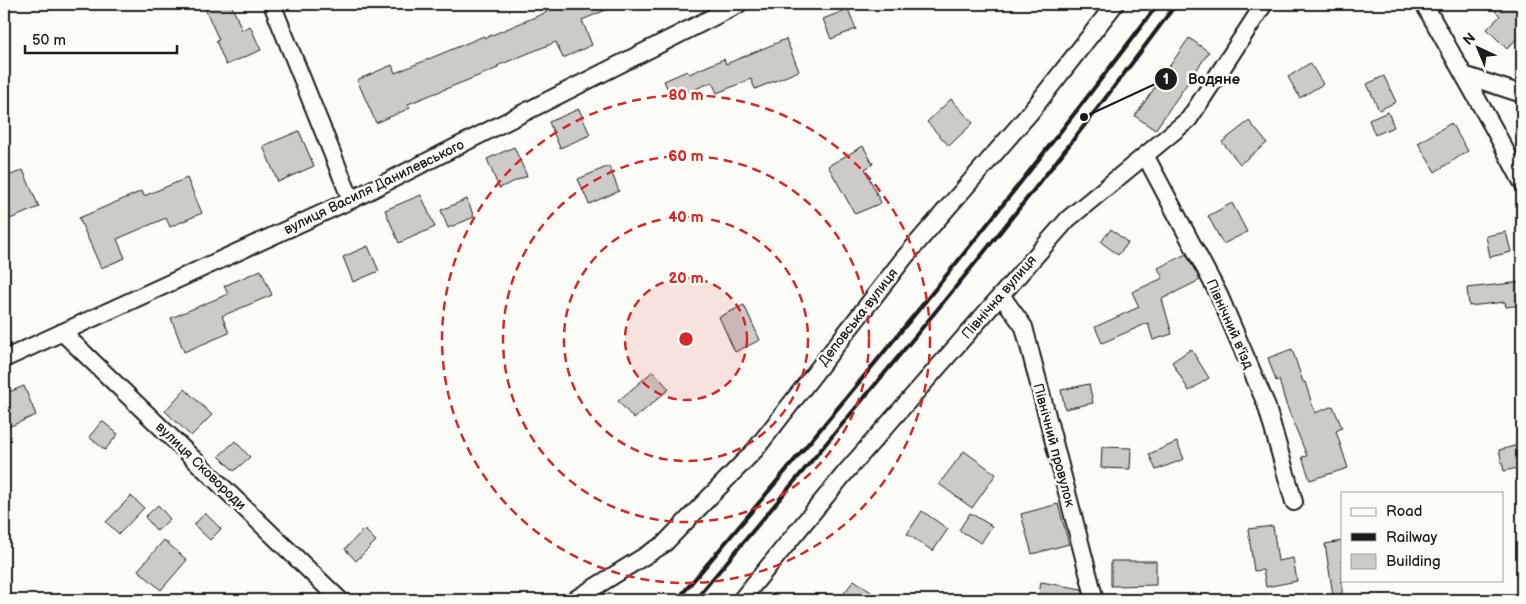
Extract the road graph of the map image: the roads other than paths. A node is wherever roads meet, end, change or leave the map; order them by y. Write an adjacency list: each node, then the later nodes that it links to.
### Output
1 (272, 4): 10 (street)
2 (739, 4): 10 (street, вулиця Василя Данилевського)
3 (1115, 4): 16 (street, Деповська вулиця)
4 (1264, 4): 8 (street, Північна вулиця)
5 (1424, 4): 6 (street)
6 (1464, 75): 7 (street); 9 (street)
7 (1522, 94)
8 (1145, 155): 11 (street, Північна вулиця); 14 (street, Північний в'їзд)
9 (1522, 182)
10 (351, 200): 12 (street, вулиця Василя Данилевського)
11 (1001, 295): 17 (street, Північна вулиця); 18 (street, Північний провулок)
12 (62, 332): 13 (street, вулиця Василя Данилевського); 15 (street, вулиця Сковороди)
13 (4, 359)
14 (1294, 502)
15 (340, 600)
16 (574, 600)
17 (741, 600)
18 (1095, 600)

